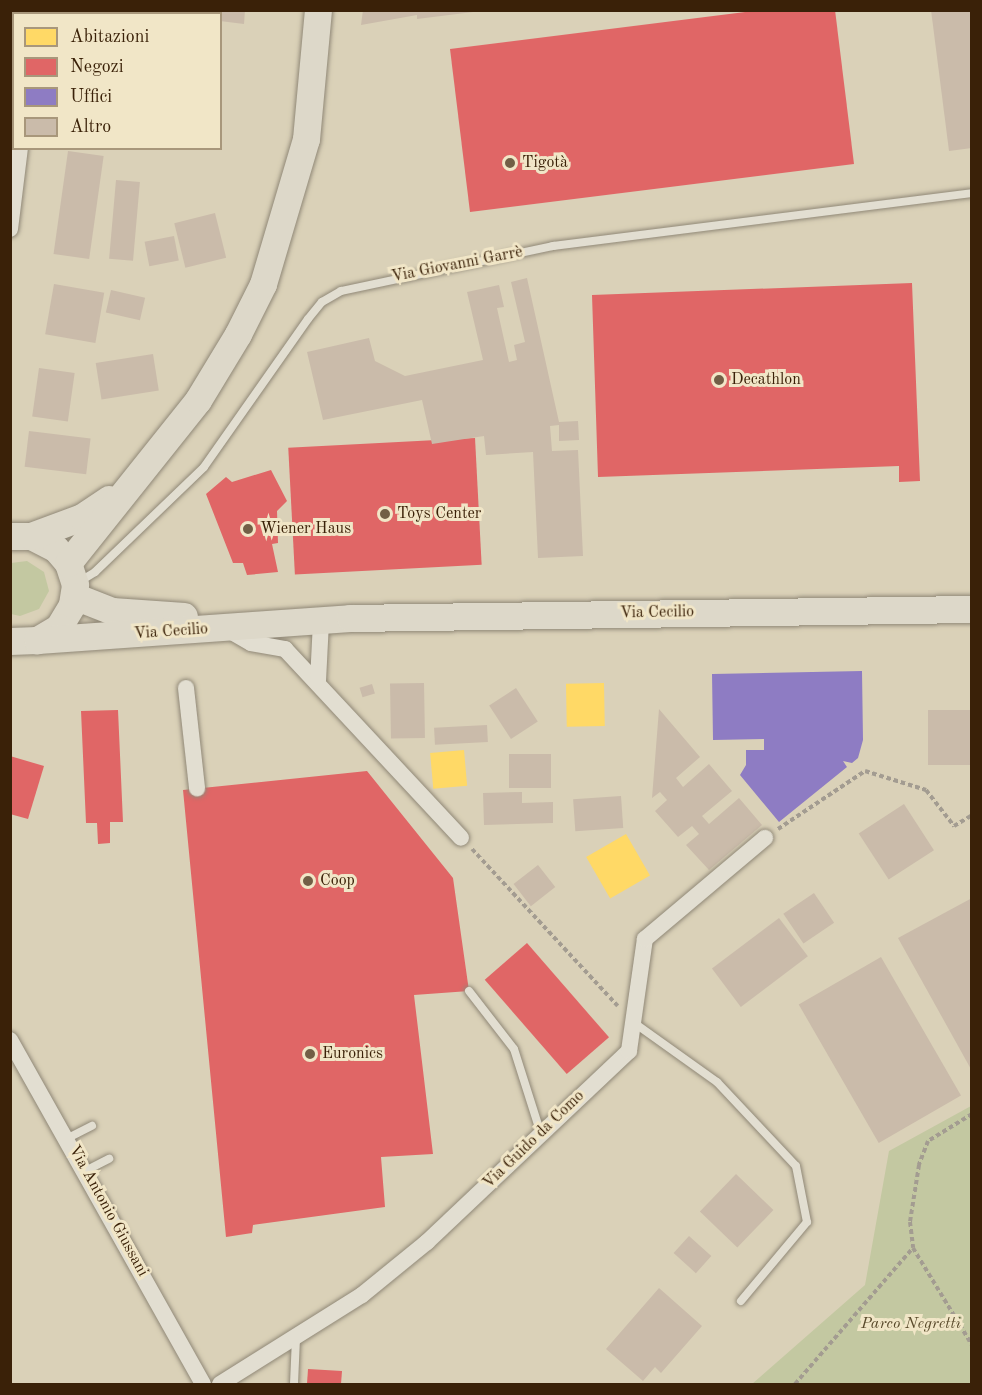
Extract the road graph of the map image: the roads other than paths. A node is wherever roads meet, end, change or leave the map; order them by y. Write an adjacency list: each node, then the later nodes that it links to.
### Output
1 (318, 10): 5 (main road)
2 (20, 150): 4 (street)
3 (972, 193): 7 (lane, Via Giovanni Garrè)
4 (10, 229)
5 (127, 486): 6 (main road); 7 (main road)
6 (18, 535): 7 (main road, Via Cecilio)
7 (72, 581): 9 (main road, Via Cecilio); 11 (main road)
8 (972, 609): 9 (main road, Via Cecilio)
9 (331, 620): 10 (main road, Via Cecilio); 12 (street)
10 (225, 628): 11 (main road, Via Cecilio); 12 (street)
11 (18, 642)
12 (318, 681): 15 (street)
13 (186, 688): 14 (street)
14 (197, 788)
15 (461, 838)
16 (765, 838): 18 (street, Via Guido da Como)
17 (469, 991): 21 (lane)
18 (633, 1022): 21 (street, Via Guido da Como); 25 (lane)
19 (10, 1040): 22 (street, Via Antonio Giussani)
20 (92, 1126): 22 (lane)
21 (541, 1134): 26 (street, Via Guido da Como)
22 (68, 1138): 24 (street, Via Antonio Giussani)
23 (109, 1159): 24 (lane)
24 (87, 1170): 27 (street, Via Antonio Giussani)
25 (741, 1301)
26 (296, 1338): 28 (street, Via Guido da Como); 29 (lane)
27 (203, 1384)
28 (219, 1384)
29 (294, 1384)

